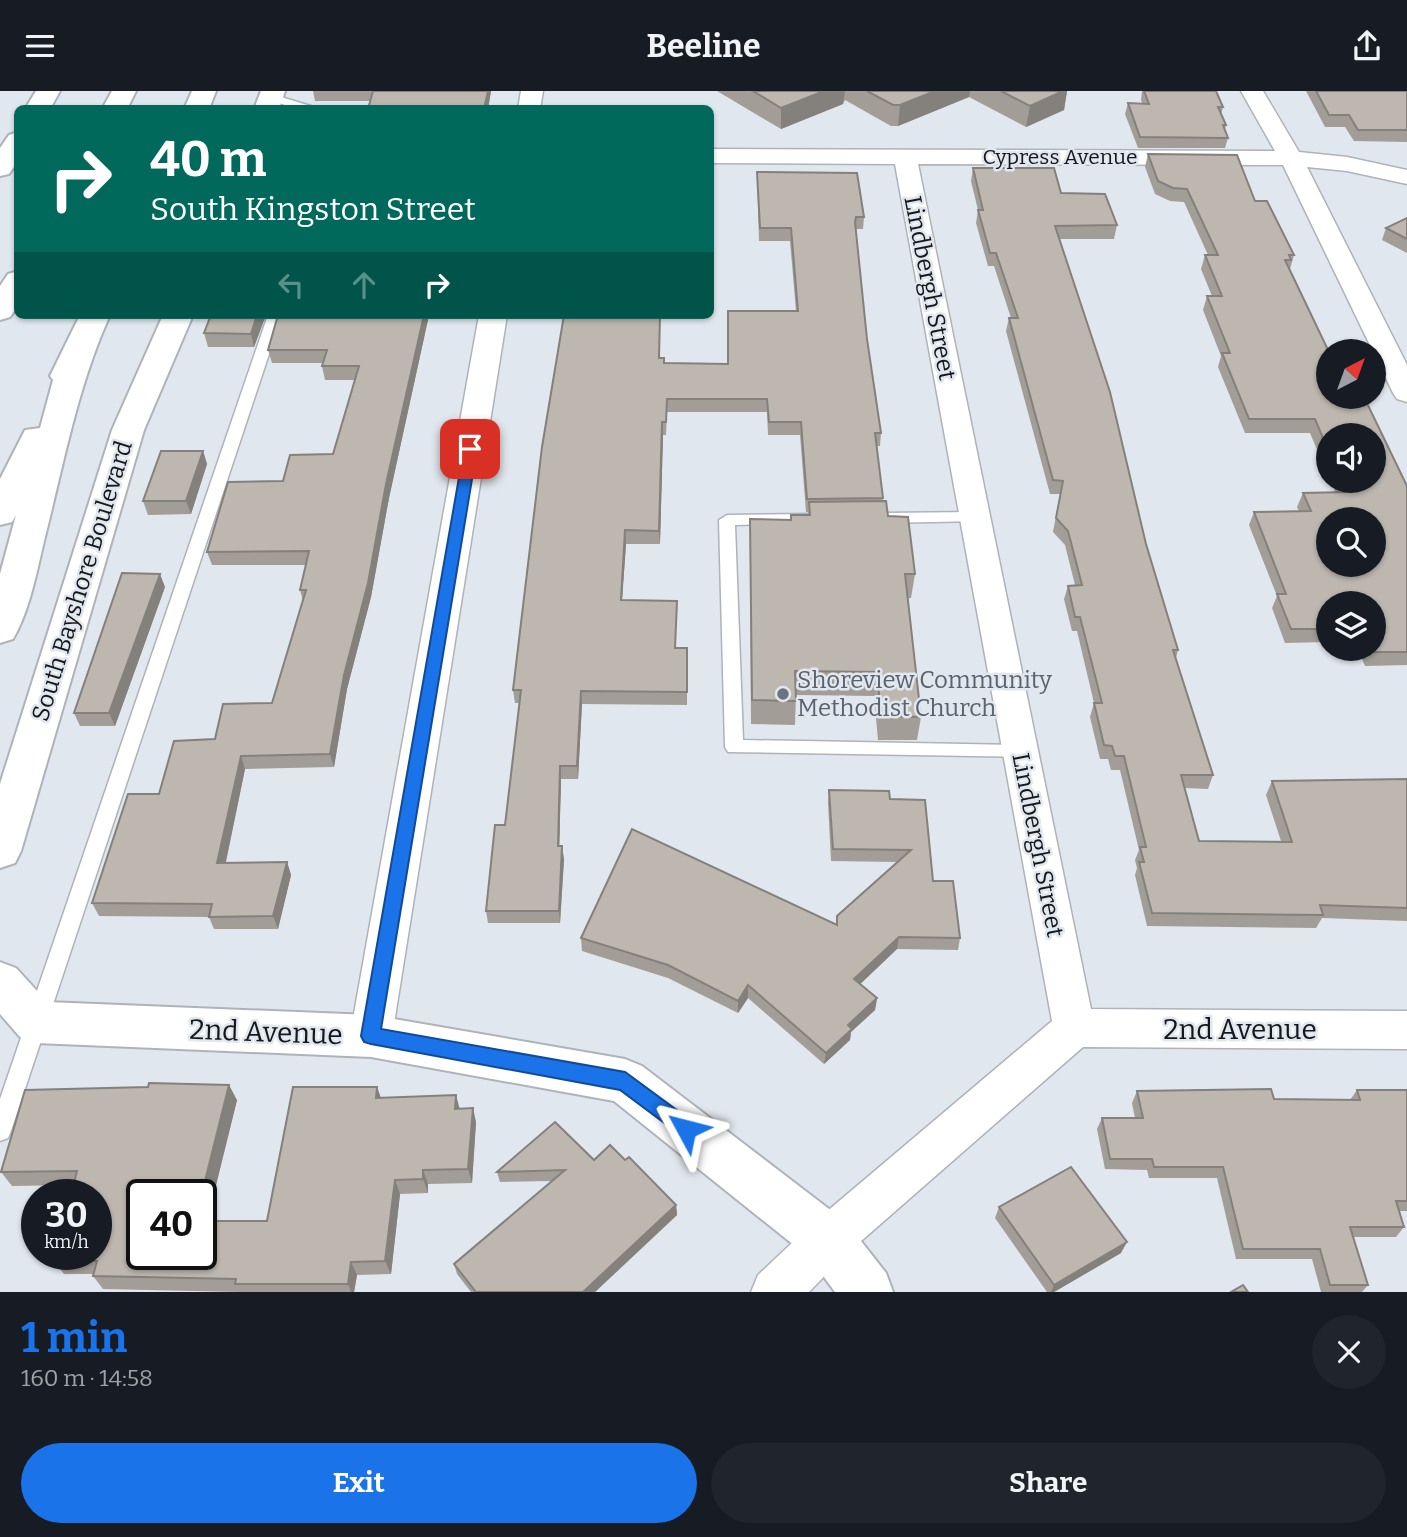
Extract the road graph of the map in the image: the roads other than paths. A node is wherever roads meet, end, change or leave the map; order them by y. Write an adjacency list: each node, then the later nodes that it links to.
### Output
1 (1252, 91): 6 (street)
2 (270, 99): 3 (lane)
3 (294, 105)
4 (714, 156): 5 (street, Cypress Avenue)
5 (905, 156): 6 (street, Cypress Avenue); 17 (street, Lindbergh Street)
6 (1291, 158): 7 (street, Cypress Avenue); 15 (street)
7 (1407, 177)
8 (14, 287): 9 (main road)
9 (0, 311)
10 (93, 319): 14 (main road)
11 (176, 319): 22 (main road, South Bayshore Boulevard)
12 (274, 319): 24 (lane)
13 (492, 319): 27 (street)
14 (76, 354): 16 (main road); 20 (main road)
15 (1407, 393)
16 (0, 514)
17 (975, 517): 18 (lane); 21 (street, Lindbergh Street)
18 (865, 518)
19 (837, 519): 21 (lane)
20 (0, 630)
21 (1020, 752): 25 (street, Lindbergh Street)
22 (0, 852)
23 (0, 982): 24 (main road)
24 (36, 1022): 27 (main road, 2nd Avenue); 28 (lane)
25 (1074, 1028): 26 (street, 2nd Avenue); 29 (street)
26 (1407, 1030)
27 (371, 1036): 29 (main road, 2nd Avenue)
28 (0, 1131)
29 (828, 1240): 30 (street); 31 (main road)
30 (775, 1292)
31 (867, 1292)

